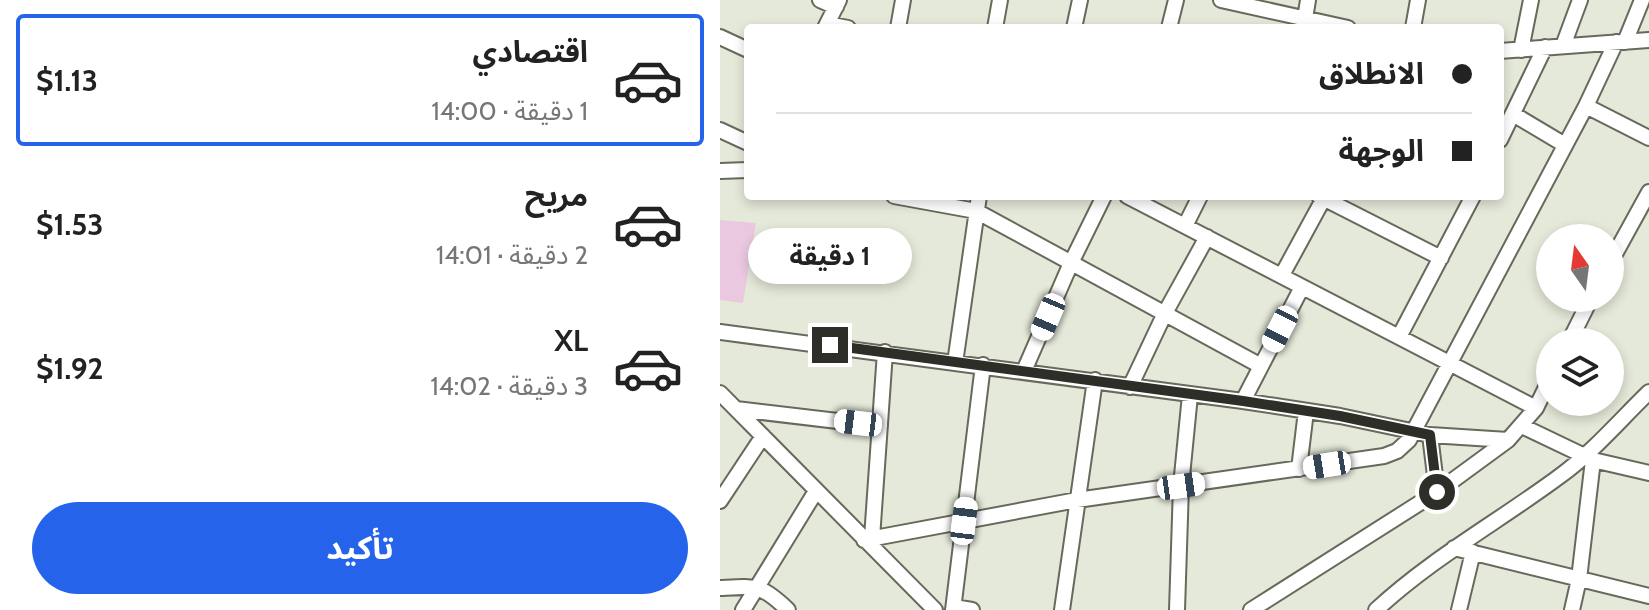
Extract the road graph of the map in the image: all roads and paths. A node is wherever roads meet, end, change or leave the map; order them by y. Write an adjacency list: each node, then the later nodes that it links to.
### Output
1 (820, 0): 13 (street)
2 (903, 0): 16 (street)
3 (1000, 0): 17 (street)
4 (1080, 0): 18 (street)
5 (1176, 0): 19 (street)
6 (1221, 0): 12 (street)
7 (1308, 0): 14 (street)
8 (1418, 0): 21 (street)
9 (1531, 0): 28 (street)
10 (1580, 0): 25 (street)
11 (1642, 0): 24 (street)
12 (1239, 2): 14 (street)
13 (838, 4): 15 (street)
14 (1305, 19): 20 (street)
15 (827, 24)
16 (899, 24)
17 (996, 24)
18 (1075, 24)
19 (1170, 24)
20 (1329, 24)
21 (1414, 24)
22 (720, 37): 27 (street)
23 (1649, 40): 24 (street)
24 (1620, 42): 25 (street); 30 (street)
25 (1563, 46): 26 (street)
26 (1545, 47): 28 (street); 31 (street)
27 (744, 48)
28 (1521, 50): 29 (street)
29 (1504, 51)
30 (1586, 106): 34 (street); 36 (street)
31 (1513, 114): 33 (street); 36 (street)
32 (720, 130): 35 (street)
33 (1504, 132)
34 (1649, 138)
35 (744, 141)
36 (1565, 145): 60 (street)
37 (744, 170): 38 (street)
38 (720, 171)
39 (1649, 192): 50 (street)
40 (936, 200): 47 (street)
41 (1102, 200): 52 (street)
42 (1135, 200): 48 (street)
43 (1198, 200): 48 (street)
44 (1320, 200): 53 (street)
45 (1328, 200): 51 (street)
46 (1471, 200): 51 (street)
47 (978, 204): 52 (street); 59 (street)
48 (1185, 226): 49 (street)
49 (1207, 237): 53 (street); 55 (street)
50 (1624, 238)
51 (1441, 258): 57 (street)
52 (1071, 263): 55 (street); 63 (street)
53 (1282, 275): 54 (street)
54 (1302, 287): 57 (street); 62 (street)
55 (1165, 313): 62 (street); 65 (street)
56 (720, 332): 58 (street)
57 (1399, 337): 60 (street)
58 (885, 352): 59 (street); 73 (street)
59 (955, 363): 61 (street)
60 (1449, 363): 70 (street); 75 (street)
61 (983, 365): 63 (street); 87 (street)
62 (1261, 366): 69 (street)
63 (1024, 371): 64 (street)
64 (1095, 380): 65 (street); 85 (street)
65 (1130, 387): 68 (street)
66 (1649, 392): 79 (street)
67 (720, 393): 71 (street)
68 (1190, 395): 69 (street); 82 (street)
69 (1243, 401): 72 (street)
70 (1536, 408): 74 (street)
71 (736, 409): 73 (street); 77 (street)
72 (1306, 411): 75 (street); 80 (street)
73 (880, 426): 88 (street)
74 (1522, 426): 78 (street); 79 (street)
75 (1412, 432): 76 (street); 80 (street)
76 (1430, 435): 78 (street); 84 (street)
77 (763, 436): 83 (street); 86 (street)
78 (1508, 440): 84 (street)
79 (1588, 458): 81 (street); 89 (street); 91 (street)
80 (1299, 469): 82 (street)
81 (1649, 473)
82 (1181, 486): 85 (street); 101 (street)
83 (816, 491): 88 (street); 92 (street)
84 (1437, 492): 102 (street)
85 (1077, 500): 87 (street); 100 (street)
86 (720, 501)
87 (964, 521): 88 (street); 95 (street)
88 (868, 539): 98 (street)
89 (1454, 548): 90 (street); 103 (street)
90 (1473, 552): 91 (street); 104 (street)
91 (1579, 579): 94 (street); 105 (street)
92 (757, 586): 93 (street); 96 (street); 97 (street)
93 (720, 588)
94 (1649, 596)
95 (953, 608): 99 (street)
96 (743, 610)
97 (788, 610)
98 (935, 610)
99 (972, 610)
100 (1062, 610)
101 (1177, 610)
102 (1251, 610)
103 (1376, 610)
104 (1459, 610)
105 (1572, 610)

